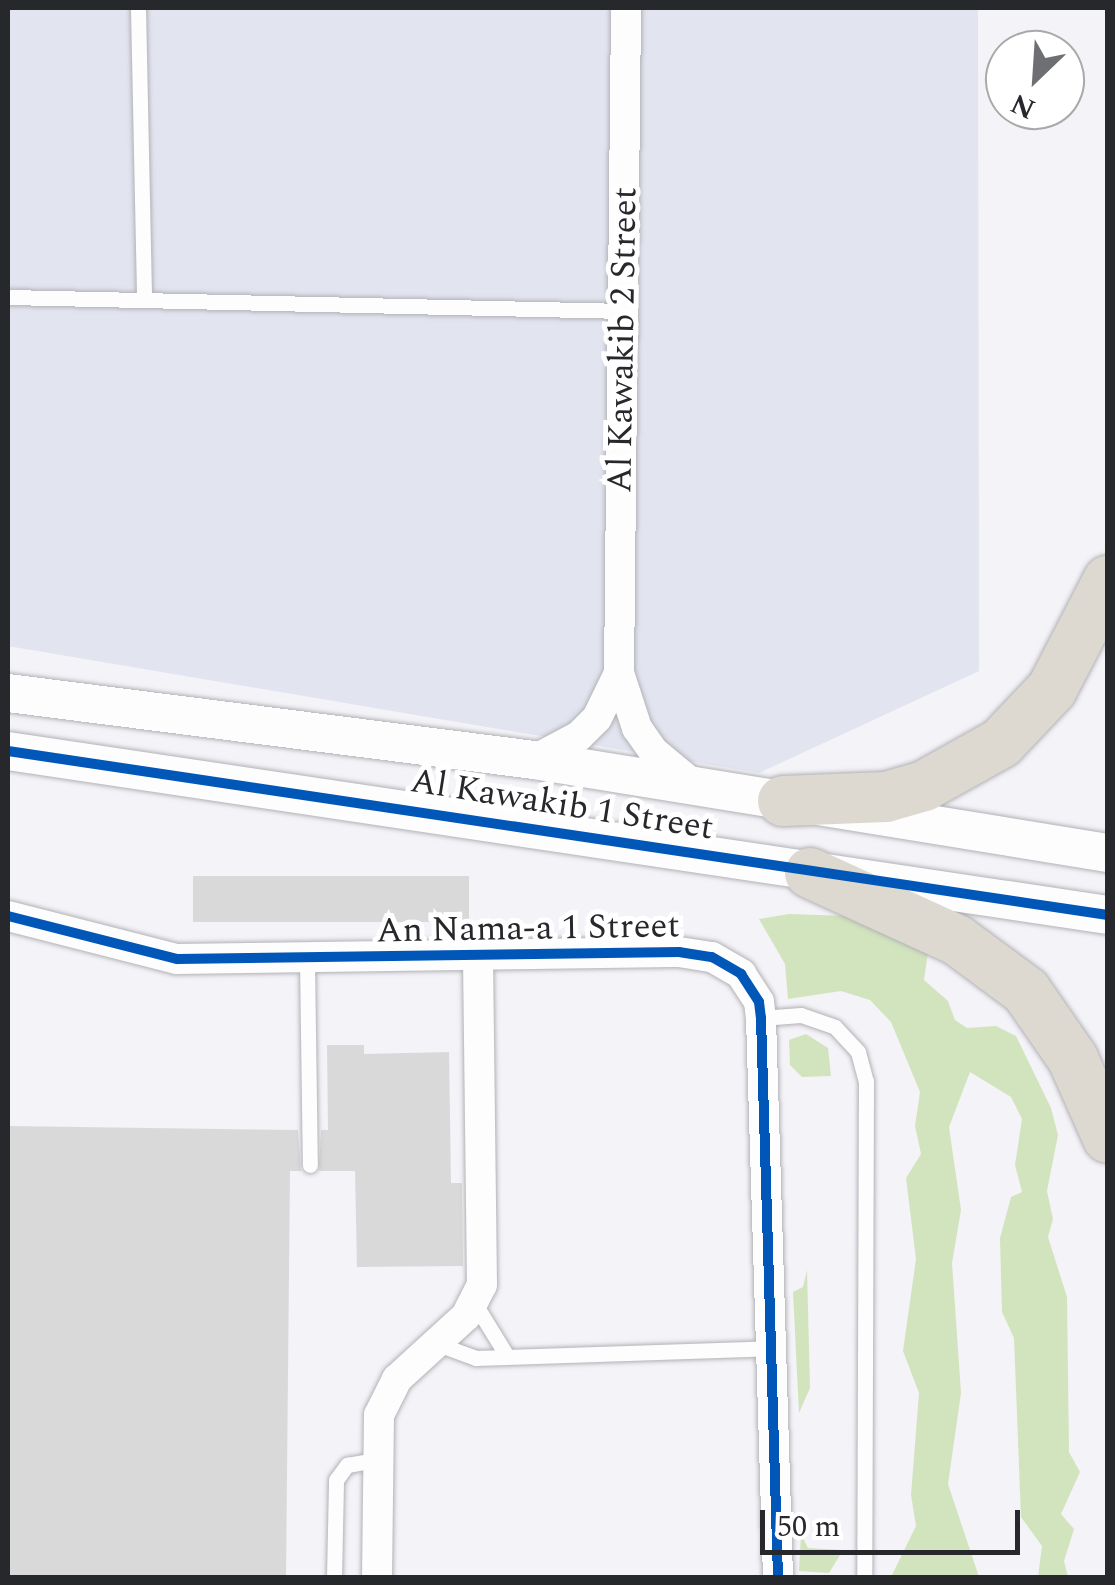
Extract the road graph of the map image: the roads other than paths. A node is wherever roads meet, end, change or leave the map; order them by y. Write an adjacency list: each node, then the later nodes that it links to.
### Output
1 (138, 8): 4 (lane)
2 (626, 8): 5 (street, Al Kawakib 2 Street)
3 (8, 297): 4 (lane)
4 (144, 300): 5 (lane)
5 (623, 311): 7 (street, Al Kawakib 2 Street)
6 (1108, 581): 12 (highway)
7 (619, 673): 10 (street, Al Kawakib 2 Street); 11 (street, Al Kawakib 2 Street)
8 (8, 693): 10 (street, Al Kawakib 1 Street)
9 (8, 750): 14 (street, Al Kawakib 1 Street)
10 (534, 760): 11 (street, Al Kawakib 1 Street)
11 (700, 789): 12 (street, Al Kawakib 1 Street)
12 (783, 801): 13 (street, Al Kawakib 1 Street)
13 (1108, 853)
14 (810, 873): 15 (street, Al Kawakib 1 Street); 20 (highway)
15 (1108, 915)
16 (8, 916): 18 (street, An Nama-a 1 Street)
17 (478, 957): 18 (street, An Nama-a 1 Street); 19 (street, An Nama-a 1 Street); 22 (street)
18 (308, 960): 21 (lane)
19 (761, 1018): 24 (street, An Nama-a 1 Street); 30 (lane)
20 (1108, 1138)
21 (310, 1165)
22 (476, 1304): 23 (street); 25 (lane)
23 (435, 1342): 25 (lane); 26 (street)
24 (771, 1348): 25 (lane); 29 (street, An Nama-a 1 Street)
25 (507, 1356)
26 (375, 1460): 27 (lane); 28 (street)
27 (334, 1578)
28 (377, 1578)
29 (778, 1578)
30 (864, 1578)

